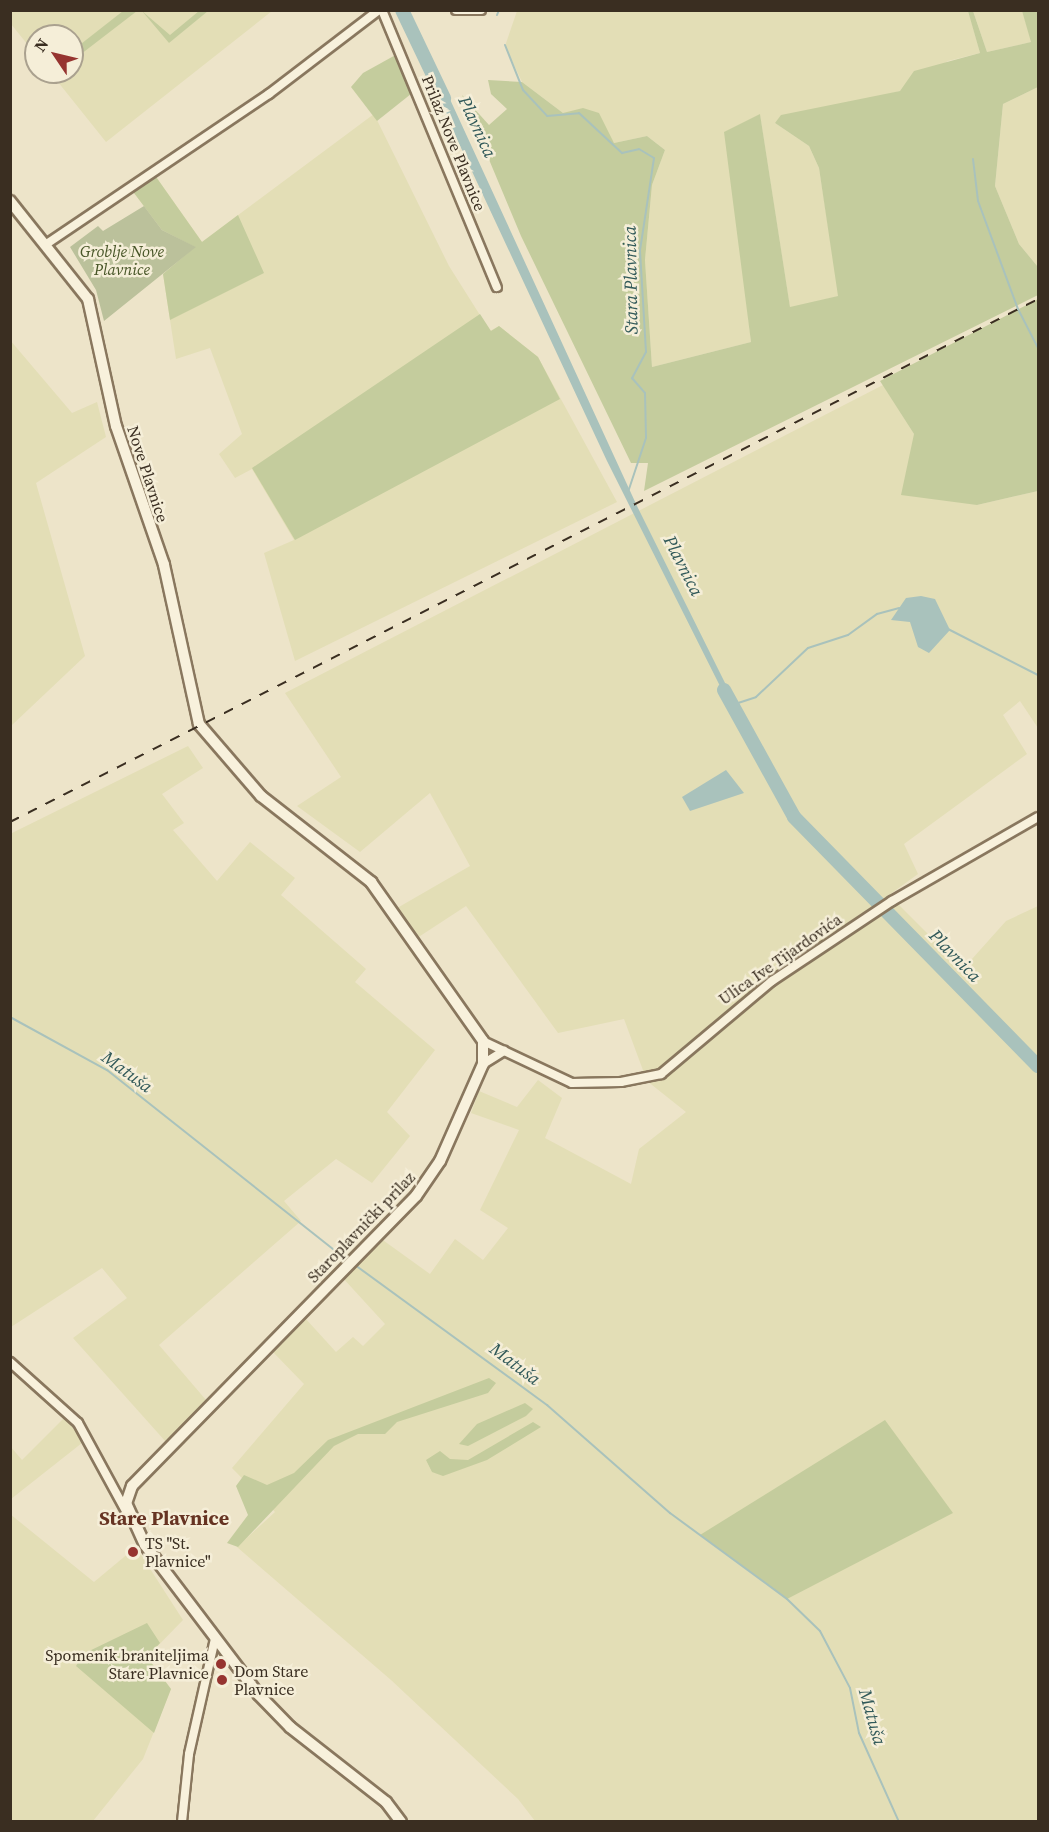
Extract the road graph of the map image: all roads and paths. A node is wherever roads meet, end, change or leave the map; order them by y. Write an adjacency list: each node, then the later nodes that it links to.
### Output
1 (380, 10): 5 (street); 6 (street, Prilaz Nove Plavnice)
2 (456, 10): 3 (street)
3 (481, 10)
4 (10, 201): 5 (street, Nove Plavnice)
5 (45, 245): 8 (street, Nove Plavnice)
6 (497, 287)
7 (1038, 817): 9 (street, Ulica Ive Tijardovića)
8 (483, 1041): 9 (street, Ulica Ive Tijardovića); 10 (street, Staroplavnički prilaz)
9 (504, 1051): 10 (street)
10 (483, 1064): 13 (street, Staroplavnički prilaz)
11 (10, 1362): 12 (street)
12 (108, 1478): 13 (street); 14 (street)
13 (132, 1486): 14 (street)
14 (126, 1512): 15 (street)
15 (215, 1640): 16 (street); 17 (street)
16 (182, 1821)
17 (400, 1821)

